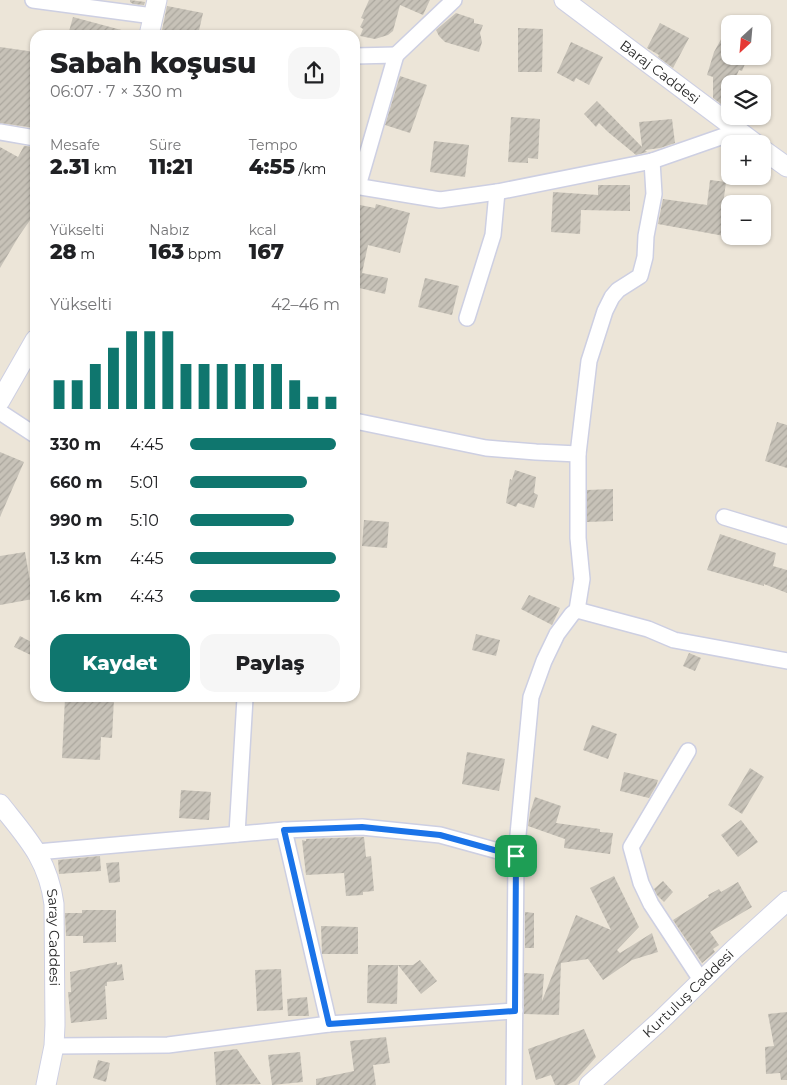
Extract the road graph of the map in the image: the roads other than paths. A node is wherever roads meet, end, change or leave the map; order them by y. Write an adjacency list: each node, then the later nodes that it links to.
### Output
1 (33, 0): 4 (street)
2 (454, 0): 6 (street)
3 (564, 0): 8 (street, Baraj Caddesi)
4 (155, 8): 5 (street)
5 (150, 30)
6 (396, 55): 7 (street); 15 (street)
7 (360, 56)
8 (738, 131): 10 (street, Baraj Caddesi); 13 (street)
9 (0, 132): 11 (street)
10 (744, 135)
11 (30, 137)
12 (771, 155): 14 (street)
13 (652, 161): 17 (street); 24 (street)
14 (787, 167)
15 (360, 176)
16 (360, 187): 17 (street)
17 (497, 192): 18 (street)
18 (467, 318)
19 (30, 349): 20 (street)
20 (0, 401)
21 (0, 412): 23 (street)
22 (360, 422): 24 (street)
23 (30, 432)
24 (578, 454): 27 (street)
25 (724, 516): 26 (street)
26 (787, 536)
27 (577, 610): 28 (street); 35 (street)
28 (787, 661)
29 (245, 702): 33 (street)
30 (688, 751): 37 (street)
31 (0, 804): 34 (street, Saray Caddesi)
32 (284, 830): 33 (street); 35 (street); 39 (street)
33 (237, 834): 34 (street)
34 (37, 852): 40 (street, Saray Caddesi)
35 (516, 856): 38 (street)
36 (787, 901): 37 (street, Kurtuluş Caddesi)
37 (701, 980): 43 (street, Kurtuluş Caddesi)
38 (515, 1011): 39 (street); 42 (street)
39 (329, 1024): 40 (street)
40 (54, 1046): 41 (street, Saray Caddesi)
41 (46, 1085)
42 (514, 1085)
43 (589, 1085)

